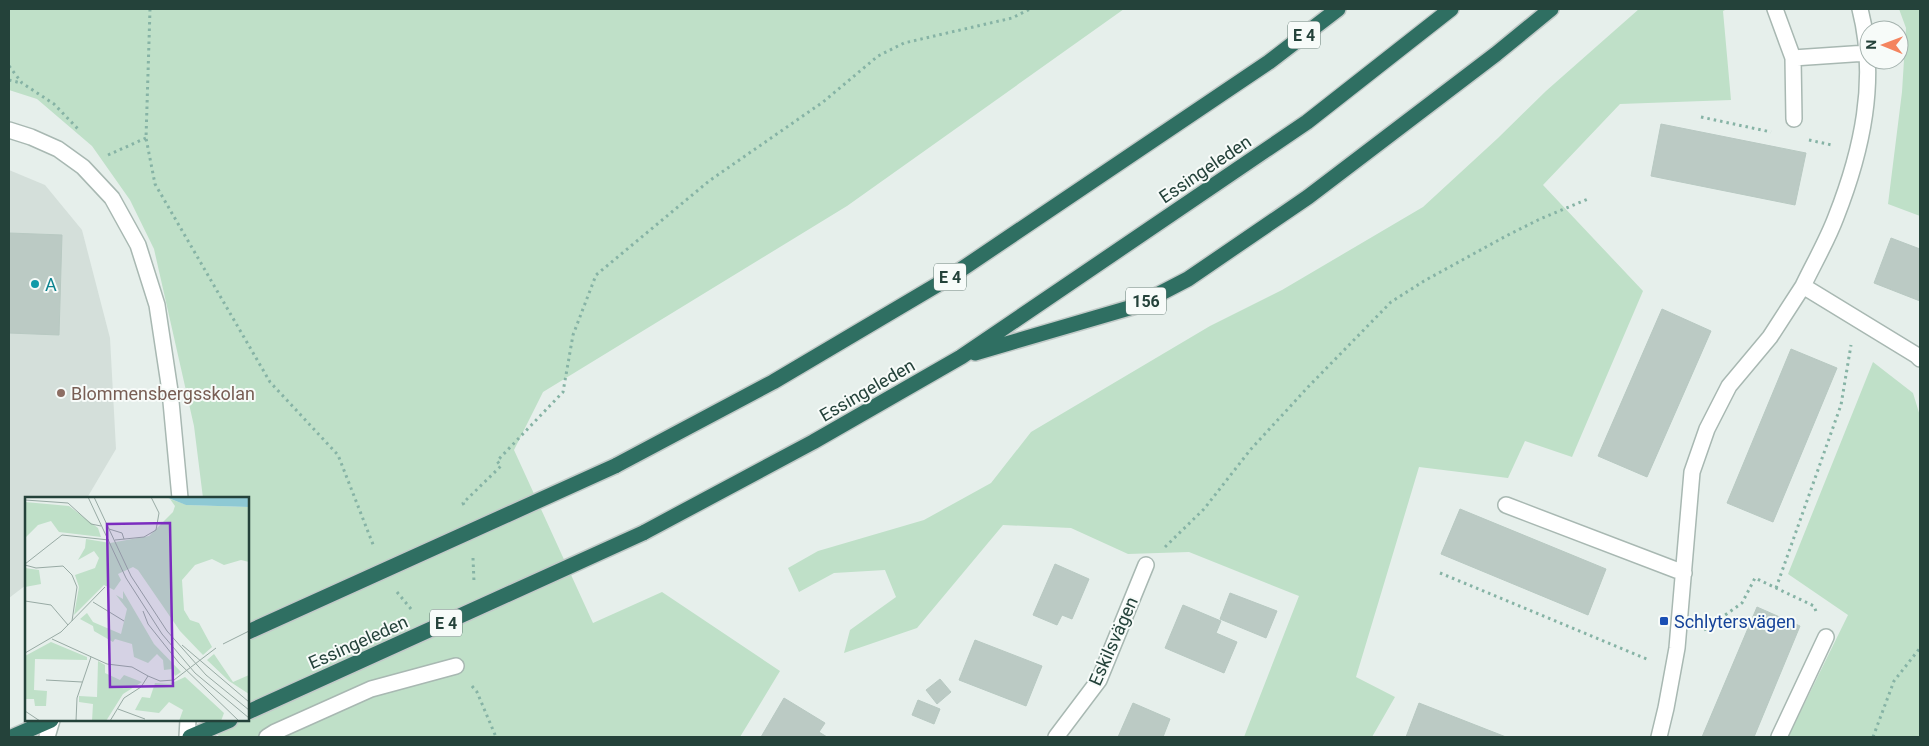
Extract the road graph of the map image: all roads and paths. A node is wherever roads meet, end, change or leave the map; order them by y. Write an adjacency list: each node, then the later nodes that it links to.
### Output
1 (150, 9): 18 (path)
2 (1030, 9): 26 (path)
3 (1320, 9): 10 (highway)
4 (1338, 9): 10 (highway, E 4)
5 (1451, 9): 23 (highway, Essingeleden / E 4)
6 (1551, 9): 23 (highway, 156)
7 (1775, 9): 9 (street)
8 (1859, 54): 9 (street)
9 (1793, 58): 15 (street)
10 (1269, 62): 35 (highway, E 4, bridge)
11 (9, 66): 14 (path)
12 (1868, 70): 21 (street)
13 (9, 80): 14 (path)
14 (22, 83): 17 (path)
15 (1794, 119)
16 (9, 130): 19 (street)
17 (80, 130)
18 (146, 138): 19 (path); 28 (path)
19 (83, 167): 25 (street)
20 (1588, 199): 29 (path)
21 (1803, 286): 22 (street); 31 (street)
22 (1860, 320): 24 (street); 32 (path)
23 (961, 357): 41 (highway, Essingeleden / E 4, bridge)
24 (1920, 359)
25 (180, 497)
26 (463, 503)
27 (1506, 505): 31 (street)
28 (374, 549)
29 (1146, 565): 51 (street, Eskilsvägen)
30 (1440, 573): 40 (path)
31 (1684, 573): 37 (street)
32 (1776, 588): 36 (path); 37 (path)
33 (397, 592): 34 (path)
34 (415, 614)
35 (249, 632)
36 (1826, 637): 53 (street)
37 (1677, 648): 40 (street)
38 (1920, 648): 54 (path)
39 (456, 666): 49 (street); 50 (path)
40 (1674, 670): 52 (street)
41 (249, 712)
42 (50, 721): 46 (highway)
43 (52, 721): 47 (street)
44 (188, 721): 48 (street)
45 (228, 721): 48 (highway)
46 (12, 737)
47 (47, 737)
48 (189, 737)
49 (267, 737)
50 (496, 737)
51 (1056, 737)
52 (1659, 737)
53 (1779, 737)
54 (1873, 737)

